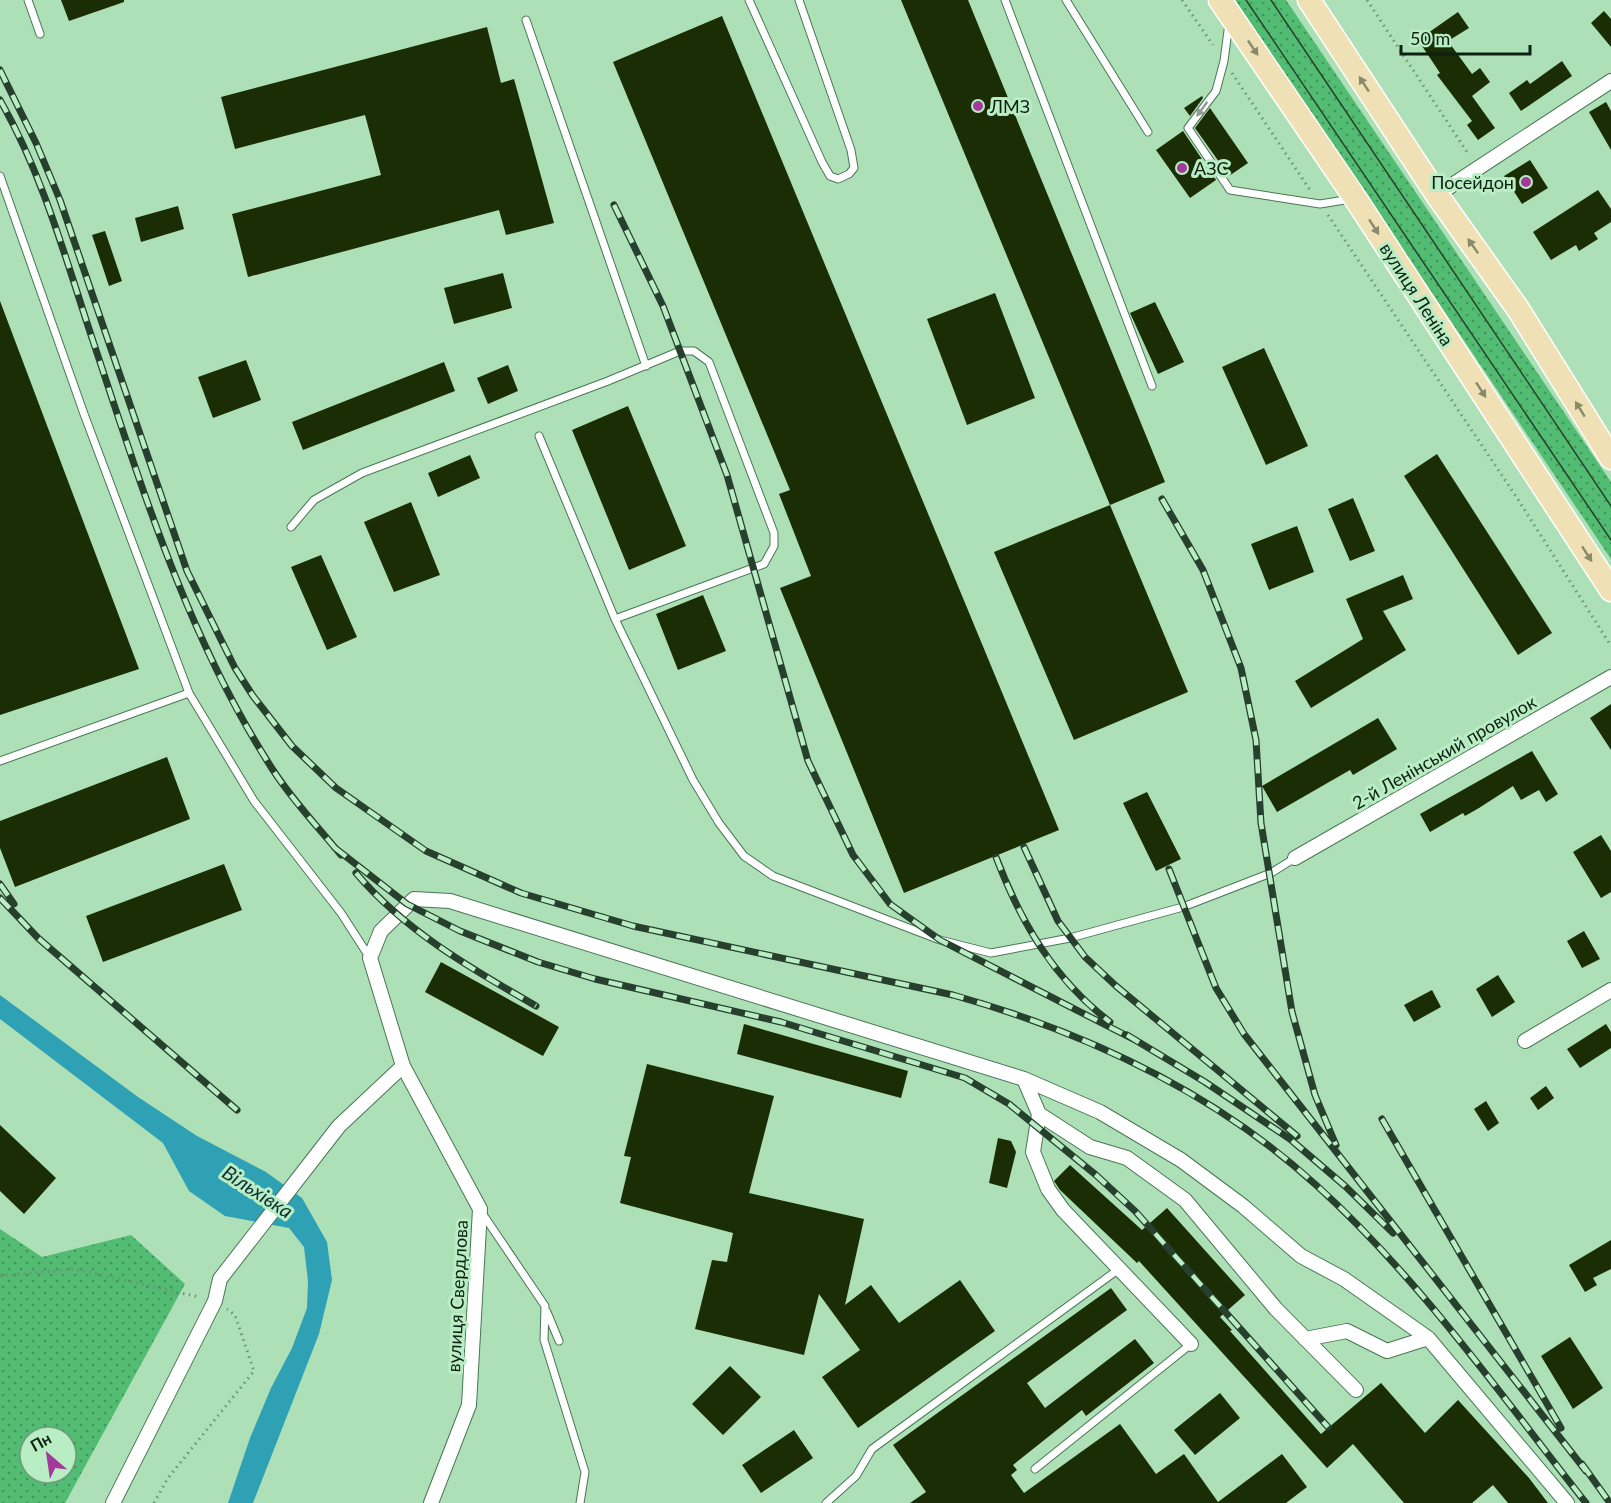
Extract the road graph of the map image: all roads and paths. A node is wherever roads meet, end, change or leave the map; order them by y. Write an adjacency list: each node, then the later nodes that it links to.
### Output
1 (28, 0): 11 (lane)
2 (749, 0): 3 (lane)
3 (799, 0)
4 (1005, 0): 21 (lane)
5 (1066, 0): 14 (lane)
6 (1182, 0): 12 (path)
7 (1309, 0): 17 (main road, one-way to 7)
8 (1367, 0): 15 (path)
9 (1225, 7): 12 (lane); 18 (main road, вулиця Леніна, one-way to 18)
10 (526, 20): 20 (lane)
11 (39, 34)
12 (1224, 61): 19 (path); 19 (lane, one-way to 19)
13 (1611, 81): 15 (street)
14 (1148, 132)
15 (1477, 166): 17 (street)
16 (0, 176): 29 (lane)
17 (1437, 195): 23 (main road, one-way to 17)
18 (1355, 198): 19 (lane); 25 (main road, вулиця Леніна, one-way to 25)
19 (1320, 204): 27 (path)
20 (646, 366): 24 (lane); 26 (lane)
21 (1152, 386)
22 (539, 436): 26 (lane)
23 (1611, 458)
24 (291, 527)
25 (1611, 590)
26 (615, 619): 31 (lane)
27 (1611, 646)
28 (1611, 678): 31 (street, 2-й Ленінський провулок)
29 (189, 693): 30 (lane); 32 (lane)
30 (0, 761)
31 (1295, 858)
32 (370, 958): 35 (street, вулиця Свердлова); 36 (street)
33 (1611, 990): 34 (street)
34 (1525, 1041)
35 (403, 1066): 38 (street, вулиця Свердлова); 41 (street)
36 (1024, 1079): 37 (street); 43 (street)
37 (1040, 1114): 39 (street); 44 (street)
38 (480, 1209): 42 (lane); 49 (street, вулиця Свердлова)
39 (1119, 1269): 46 (street); 53 (lane)
40 (0, 1276): 41 (path)
41 (215, 1301): 50 (street); 51 (path)
42 (545, 1306): 45 (lane); 52 (lane)
43 (1428, 1338): 44 (street); 54 (street)
44 (1305, 1339): 47 (street)
45 (559, 1341)
46 (1191, 1344): 48 (lane)
47 (1356, 1390)
48 (1035, 1469)
49 (435, 1501)
50 (113, 1503)
51 (154, 1503)
52 (580, 1503)
53 (826, 1503)
54 (1567, 1503)

